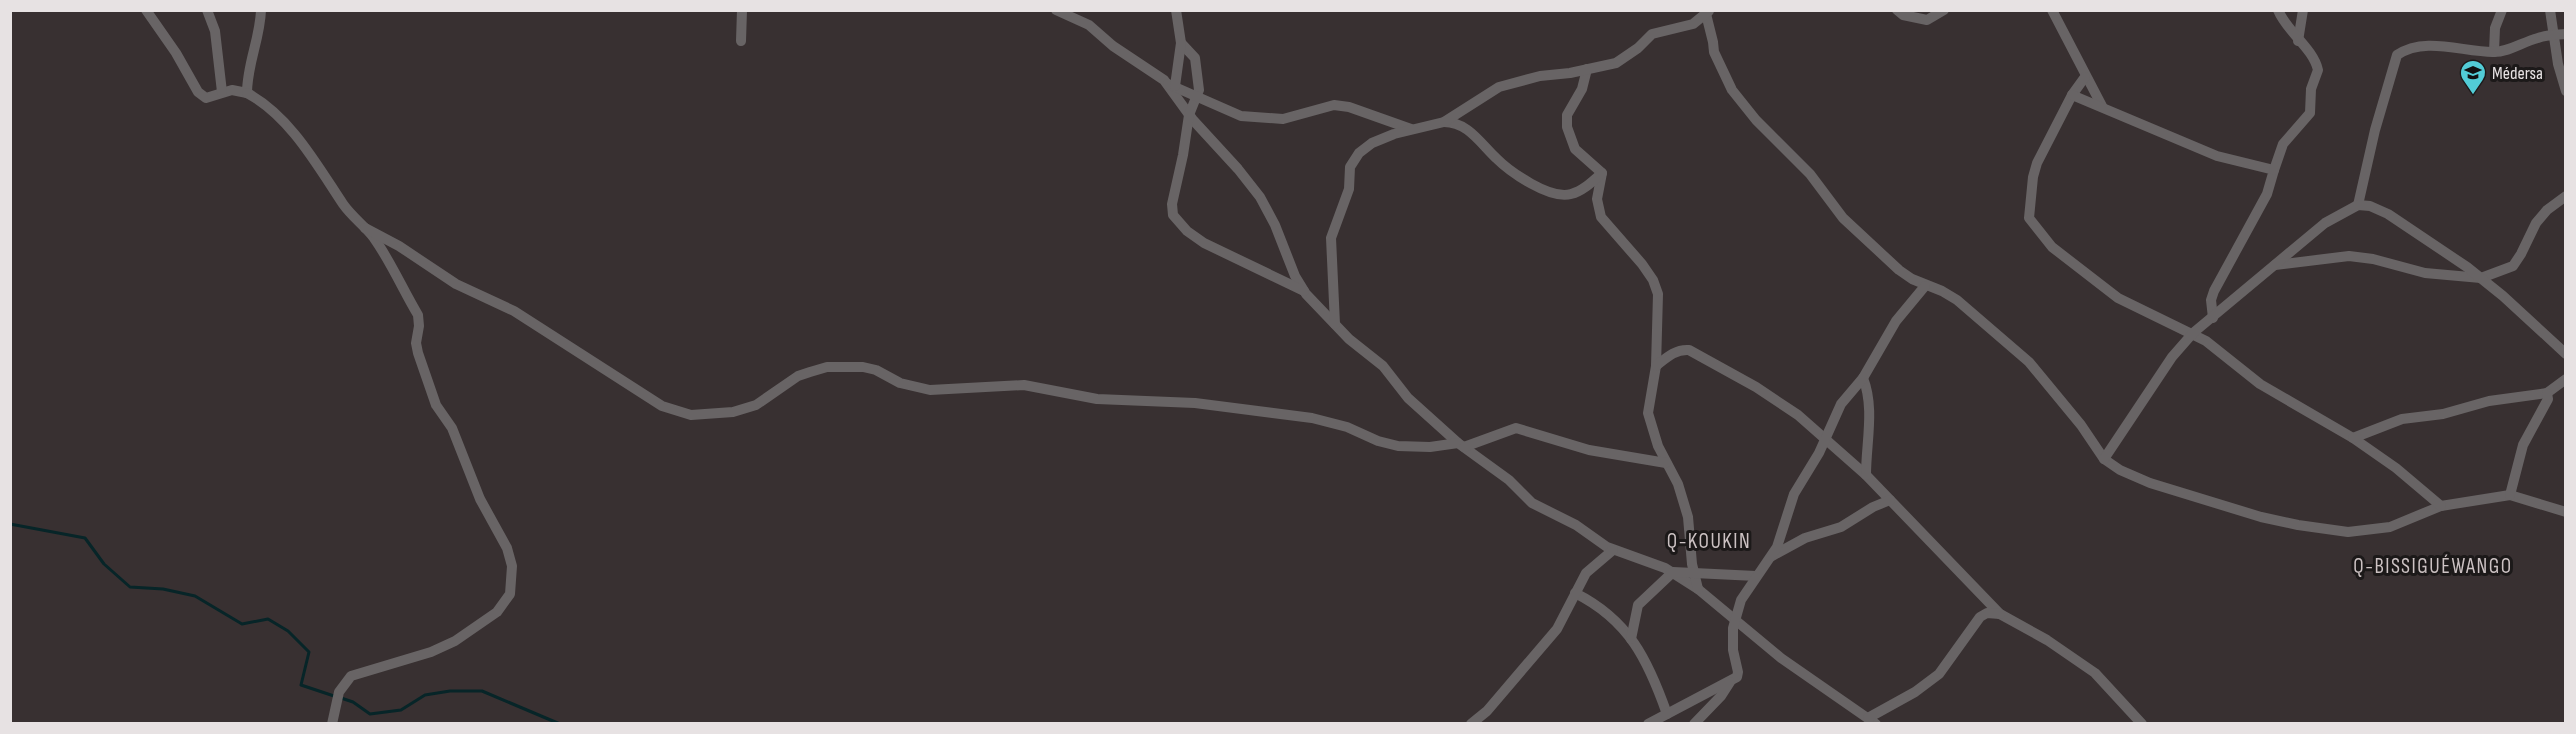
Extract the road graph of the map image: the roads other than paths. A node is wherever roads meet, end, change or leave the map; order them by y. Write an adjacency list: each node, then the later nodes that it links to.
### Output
1 (146, 10): 25 (street)
2 (207, 10): 25 (street)
3 (261, 10): 26 (street)
4 (742, 10): 17 (street)
5 (1056, 10): 23 (street)
6 (1176, 10): 19 (street)
7 (1898, 10): 8 (street)
8 (1944, 10)
9 (2052, 10): 22 (street)
10 (2278, 10): 18 (street)
11 (2302, 10): 18 (street)
12 (2502, 10): 20 (street)
13 (2550, 10): 16 (street)
14 (1706, 12): 21 (street); 40 (street)
15 (2565, 34): 16 (street)
16 (2553, 36): 20 (street); 24 (street)
17 (741, 41)
18 (2298, 41): 33 (street)
19 (1181, 43): 23 (street); 28 (street)
20 (2494, 52): 36 (street)
21 (1587, 69): 31 (street); 34 (street)
22 (2085, 77): 27 (street); 29 (street)
23 (1171, 85): 28 (street); 30 (street)
24 (2565, 91)
25 (222, 92): 26 (street)
26 (247, 93): 37 (street)
27 (2072, 95): 29 (street); 44 (street)
28 (1198, 97): 30 (street); 32 (street)
29 (2102, 106): 33 (street)
30 (1189, 115): 41 (street); 41 (street)
31 (1444, 122): 32 (street); 34 (street)
32 (1414, 130): 43 (street)
33 (2274, 170): 42 (street)
34 (1602, 173): 46 (street)
35 (2565, 196): 39 (street)
36 (2358, 205): 38 (street); 39 (street)
37 (365, 228): 52 (street); 73 (street)
38 (2275, 265): 39 (street); 42 (street)
39 (2481, 278): 45 (street)
40 (1925, 286): 47 (street); 53 (street)
41 (1304, 291): 43 (street)
42 (2213, 318): 44 (street)
43 (1335, 324): 52 (street)
44 (2193, 333): 50 (street); 53 (street)
45 (2565, 354)
46 (1656, 366): 51 (street); 54 (street)
47 (1863, 378): 51 (street); 55 (street)
48 (2565, 379): 49 (street)
49 (2547, 393): 50 (street); 56 (street)
50 (2353, 438): 58 (street)
51 (1826, 439): 55 (street); 61 (street)
52 (1461, 445): 54 (street); 60 (street)
53 (2104, 459): 58 (street)
54 (1666, 463): 63 (street)
55 (1866, 475): 57 (street)
56 (2510, 495): 58 (street); 59 (street)
57 (1890, 500): 61 (street); 67 (street)
58 (2441, 506)
59 (2565, 512)
60 (1613, 550): 62 (street); 66 (street)
61 (1772, 556): 64 (street)
62 (1672, 572): 63 (street); 65 (street); 69 (street)
63 (1694, 572): 64 (street); 65 (street)
64 (1756, 576): 68 (street)
65 (1698, 588): 68 (street)
66 (1575, 593): 69 (street); 74 (street)
67 (2000, 614): 72 (street); 77 (street)
68 (1734, 620): 70 (street); 72 (street)
69 (1631, 639): 71 (street)
70 (1730, 682): 71 (street); 76 (street)
71 (1667, 714): 75 (street)
72 (1872, 721)
73 (332, 723)
74 (1471, 723)
75 (1648, 723)
76 (1694, 723)
77 (2142, 723)

